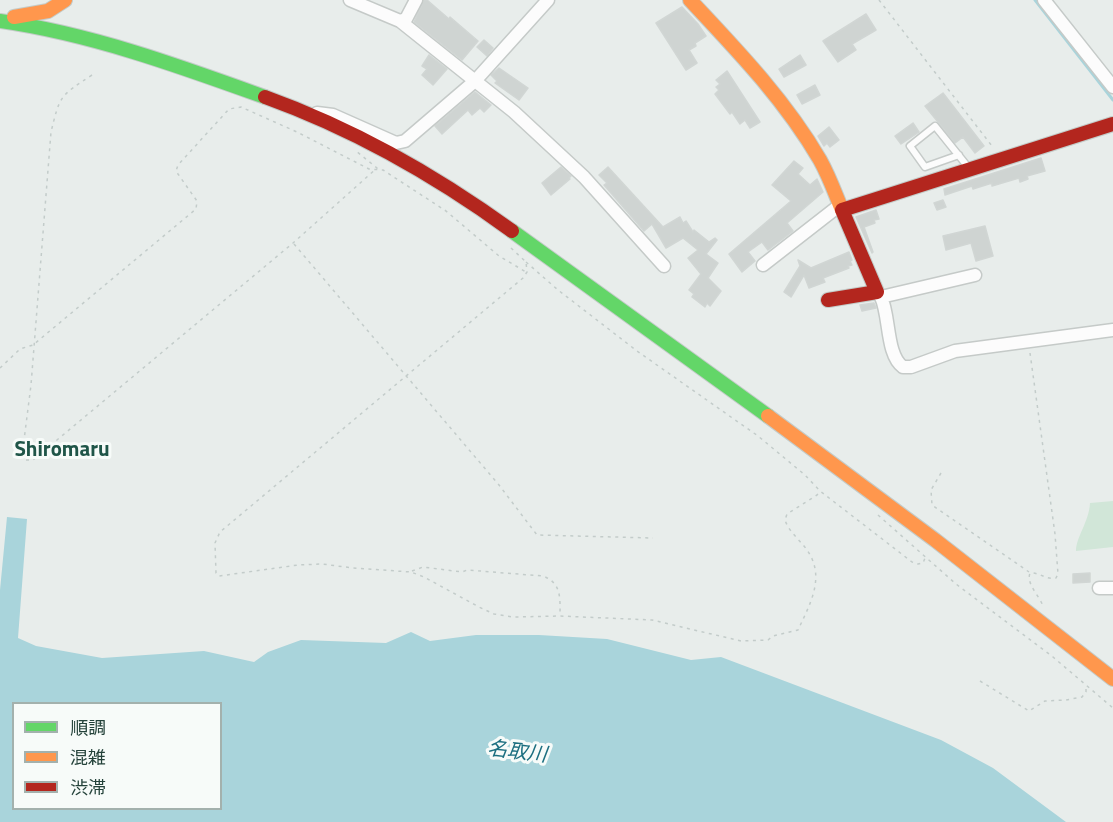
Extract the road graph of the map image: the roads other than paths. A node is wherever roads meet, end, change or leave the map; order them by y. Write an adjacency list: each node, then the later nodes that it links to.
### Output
1 (65, 0): 7 (street)
2 (350, 0): 8 (street)
3 (416, 0): 8 (street)
4 (549, 0): 9 (street)
5 (690, 0): 15 (street)
6 (1044, 0): 10 (street)
7 (0, 19): 11 (street)
8 (400, 21): 9 (street)
9 (475, 81): 11 (street); 17 (street)
10 (1113, 87)
11 (312, 114): 24 (street)
12 (1113, 124): 14 (street)
13 (958, 155): 13 (lane); 14 (lane)
14 (970, 170): 15 (street)
15 (841, 208): 16 (street); 19 (street)
16 (763, 265)
17 (664, 266)
18 (975, 275): 19 (street)
19 (879, 295): 20 (street); 21 (street)
20 (828, 300)
21 (1113, 330)
22 (1099, 588): 23 (street)
23 (1113, 588)
24 (1113, 679)

